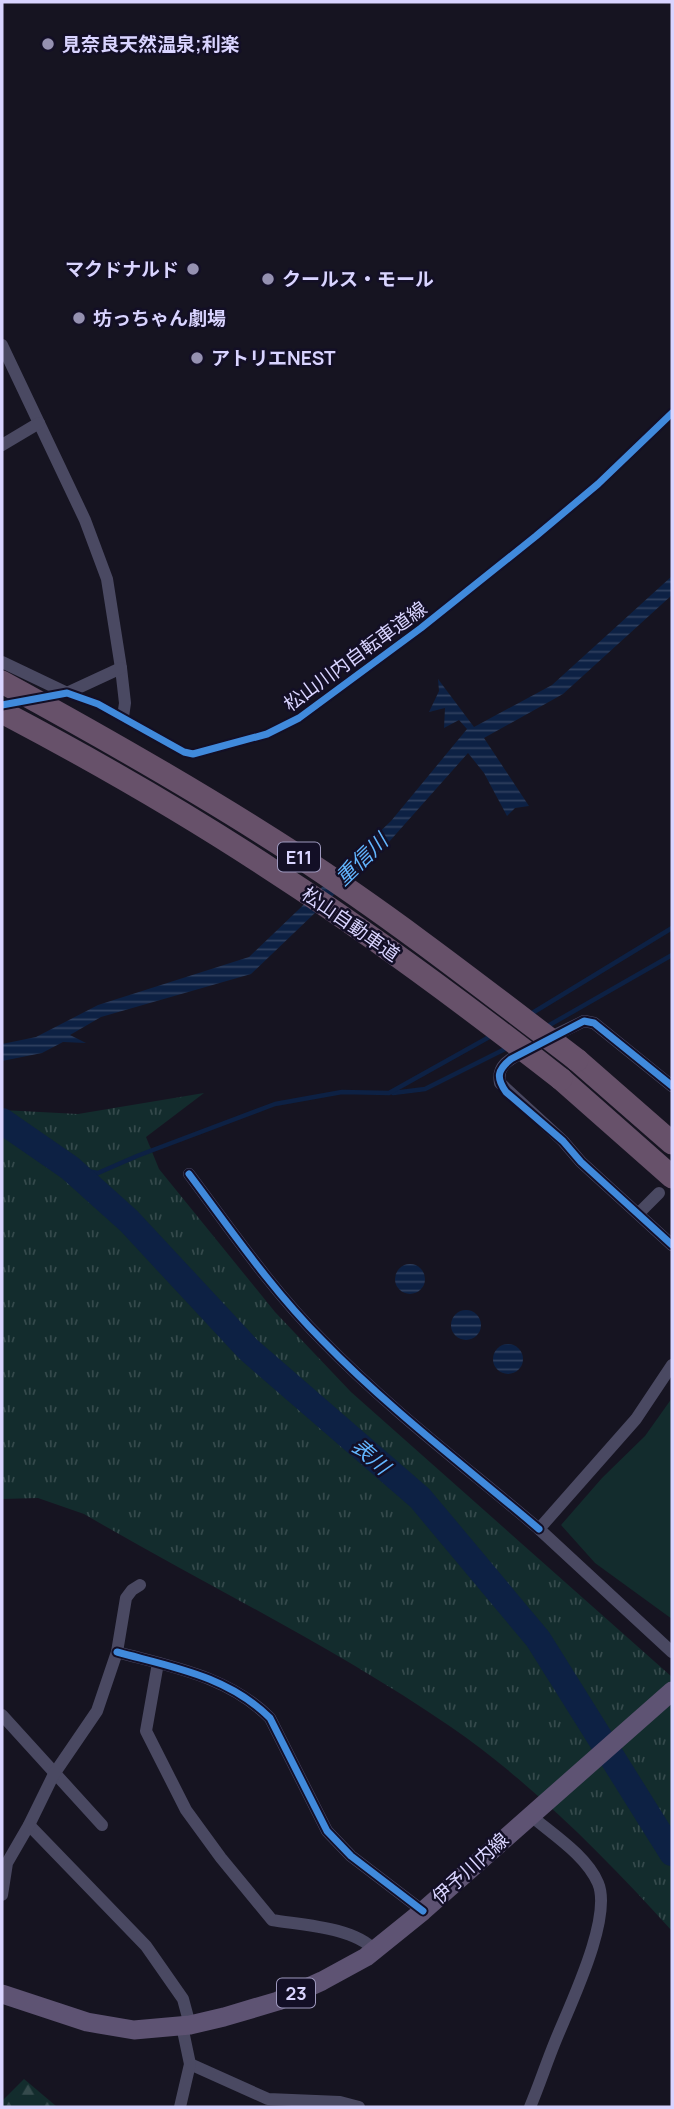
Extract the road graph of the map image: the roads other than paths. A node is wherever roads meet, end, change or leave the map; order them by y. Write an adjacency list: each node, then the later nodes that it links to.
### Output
1 (2, 345): 2 (street)
2 (40, 423): 3 (street); 5 (street)
3 (2, 445)
4 (2, 662): 5 (street)
5 (121, 668): 8 (street)
6 (2, 682): 10 (highway, 松山自動車道 / E11, bridge)
7 (2, 712): 12 (highway, 松山自動車道 / E11, bridge)
8 (123, 717)
9 (672, 1086): 13 (street)
10 (672, 1143)
11 (189, 1174): 16 (street)
12 (666, 1185): 13 (street)
13 (639, 1213): 14 (street)
14 (672, 1245)
15 (672, 1365): 16 (street)
16 (539, 1528): 19 (street)
17 (140, 1585): 18 (street)
18 (117, 1652): 20 (street); 23 (street)
19 (672, 1652)
20 (158, 1663): 29 (street); 30 (street)
21 (672, 1691): 24 (main road, 伊予川内線 / 23)
22 (2, 1715): 23 (street)
23 (54, 1774): 25 (street); 26 (street)
24 (533, 1812): 29 (main road, 伊予川内線 / 23); 36 (street)
25 (29, 1825): 27 (street); 32 (street)
26 (102, 1825)
27 (4, 1861): 28 (street)
28 (2, 1895)
29 (423, 1911): 30 (main road, 伊予川内線 / 23)
30 (374, 1950): 32 (main road, 伊予川内線 / 23)
31 (2, 1995): 32 (main road, 伊予川内線 / 23)
32 (186, 2025): 33 (street)
33 (190, 2064): 34 (street); 35 (street)
34 (180, 2107)
35 (359, 2107)
36 (530, 2107)

